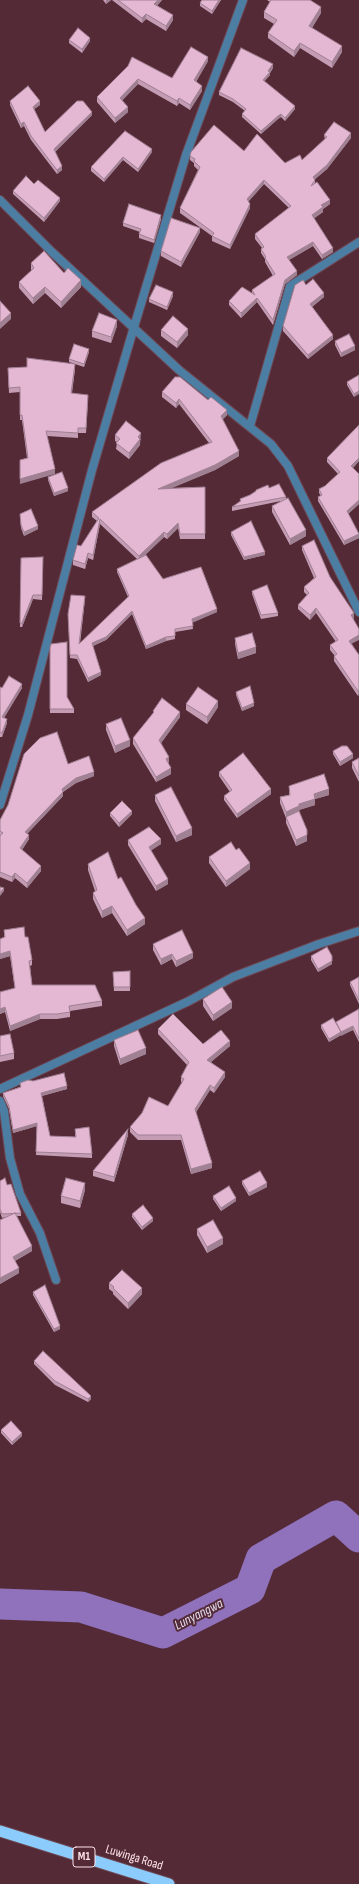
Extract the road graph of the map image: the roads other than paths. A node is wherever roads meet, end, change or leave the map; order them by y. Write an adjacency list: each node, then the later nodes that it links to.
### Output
1 (243, 0): 4 (street)
2 (0, 200): 4 (street)
3 (359, 242): 5 (street)
4 (134, 327): 5 (street); 7 (street)
5 (250, 426): 6 (street)
6 (359, 612)
7 (0, 804)
8 (359, 931): 9 (street)
9 (0, 1090)
10 (0, 1101): 11 (street)
11 (56, 1280)
12 (0, 1831): 13 (highway, Luwinga Road / M1)
13 (169, 1884)

